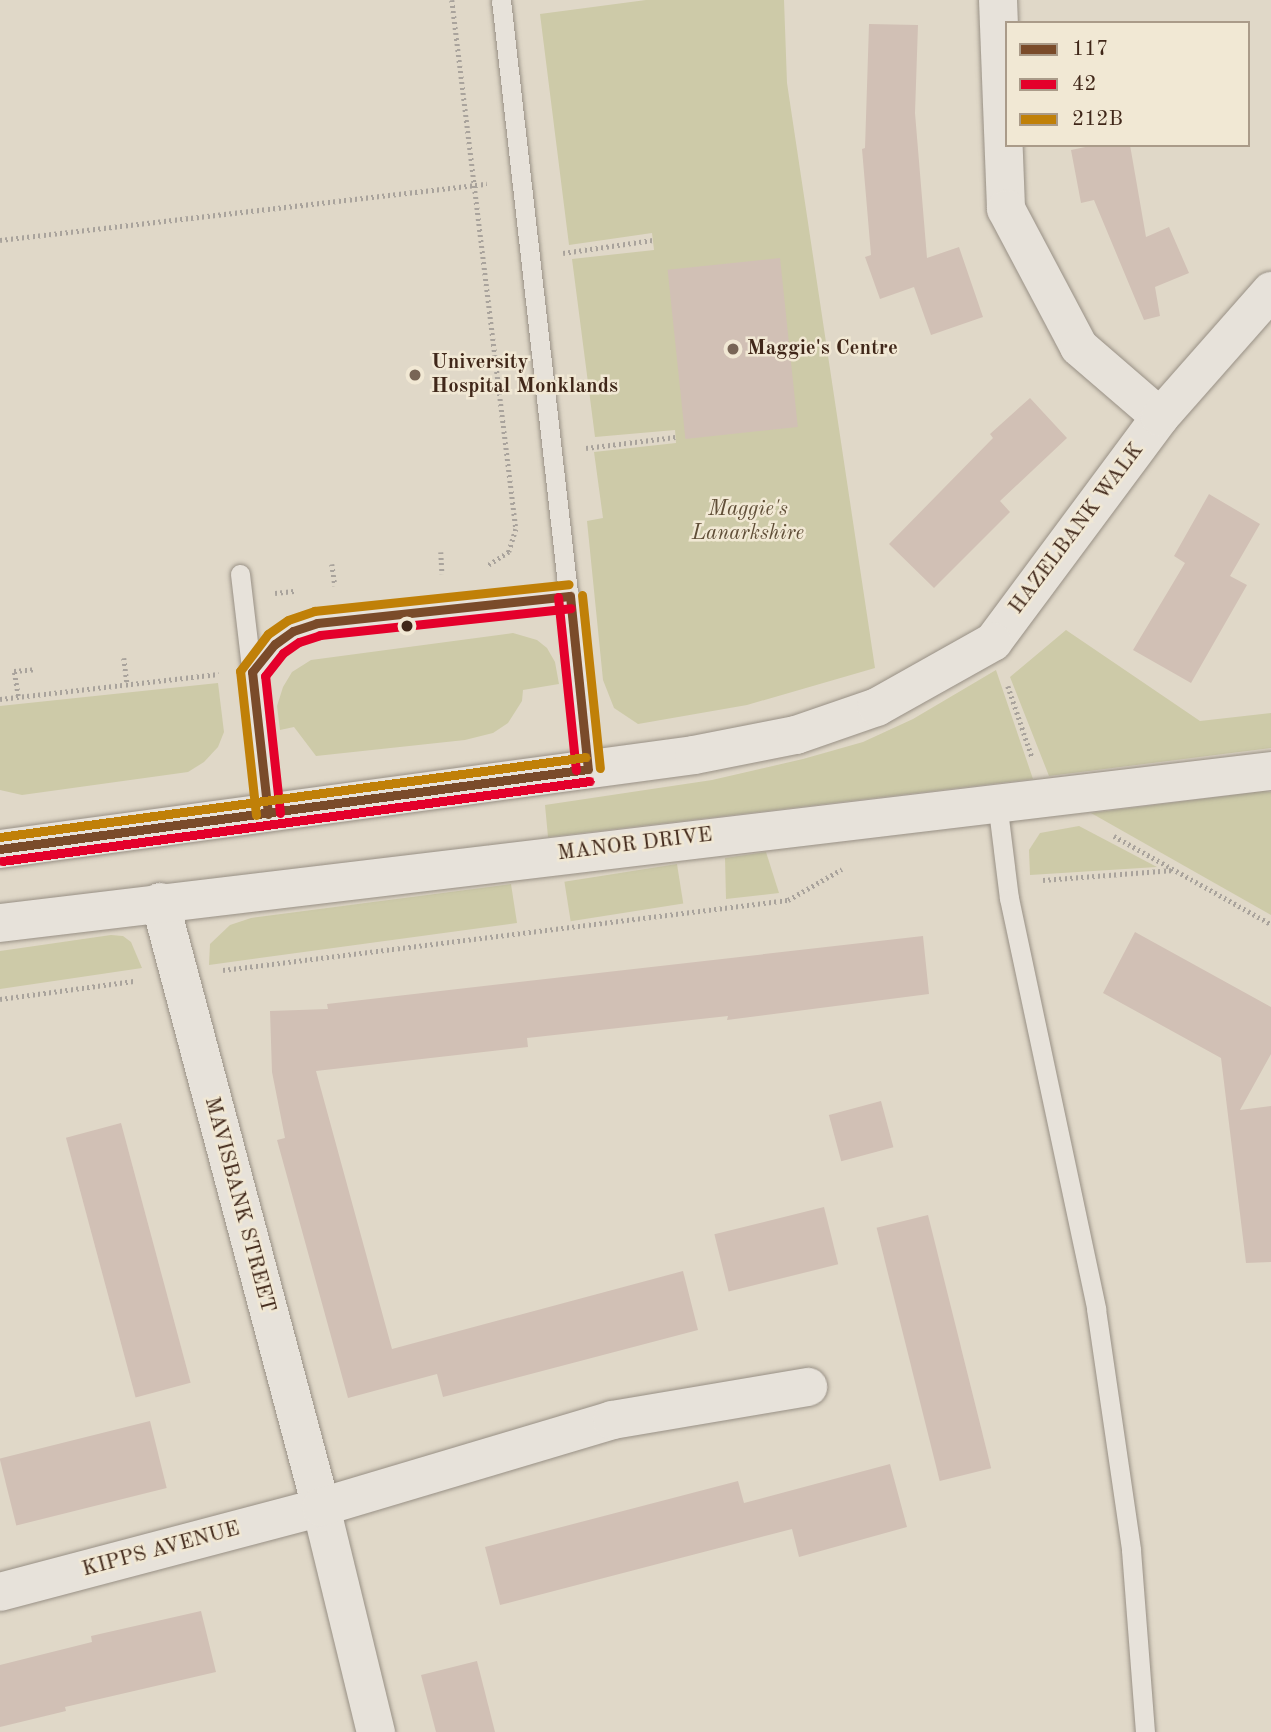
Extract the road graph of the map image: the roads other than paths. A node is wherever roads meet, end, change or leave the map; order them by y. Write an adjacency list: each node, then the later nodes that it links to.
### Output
1 (501, 0): 6 (lane)
2 (998, 0): 4 (street)
3 (1271, 291): 4 (street, HAZELBANK WALK)
4 (1160, 417): 8 (street, HAZELBANK WALK)
5 (240, 574): 7 (lane)
6 (570, 596): 7 (lane); 8 (lane)
7 (252, 673): 11 (lane)
8 (588, 769): 11 (street)
9 (1271, 771): 10 (street, MANOR DRIVE)
10 (997, 802): 13 (street, MANOR DRIVE); 19 (lane)
11 (268, 814): 12 (street)
12 (0, 849)
13 (160, 902): 14 (street, MANOR DRIVE); 16 (street, MAVISBANK STREET)
14 (0, 923)
15 (808, 1387): 16 (street)
16 (321, 1507): 17 (street, KIPPS AVENUE); 18 (street, MAVISBANK STREET)
17 (0, 1592)
18 (376, 1732)
19 (1145, 1732)

